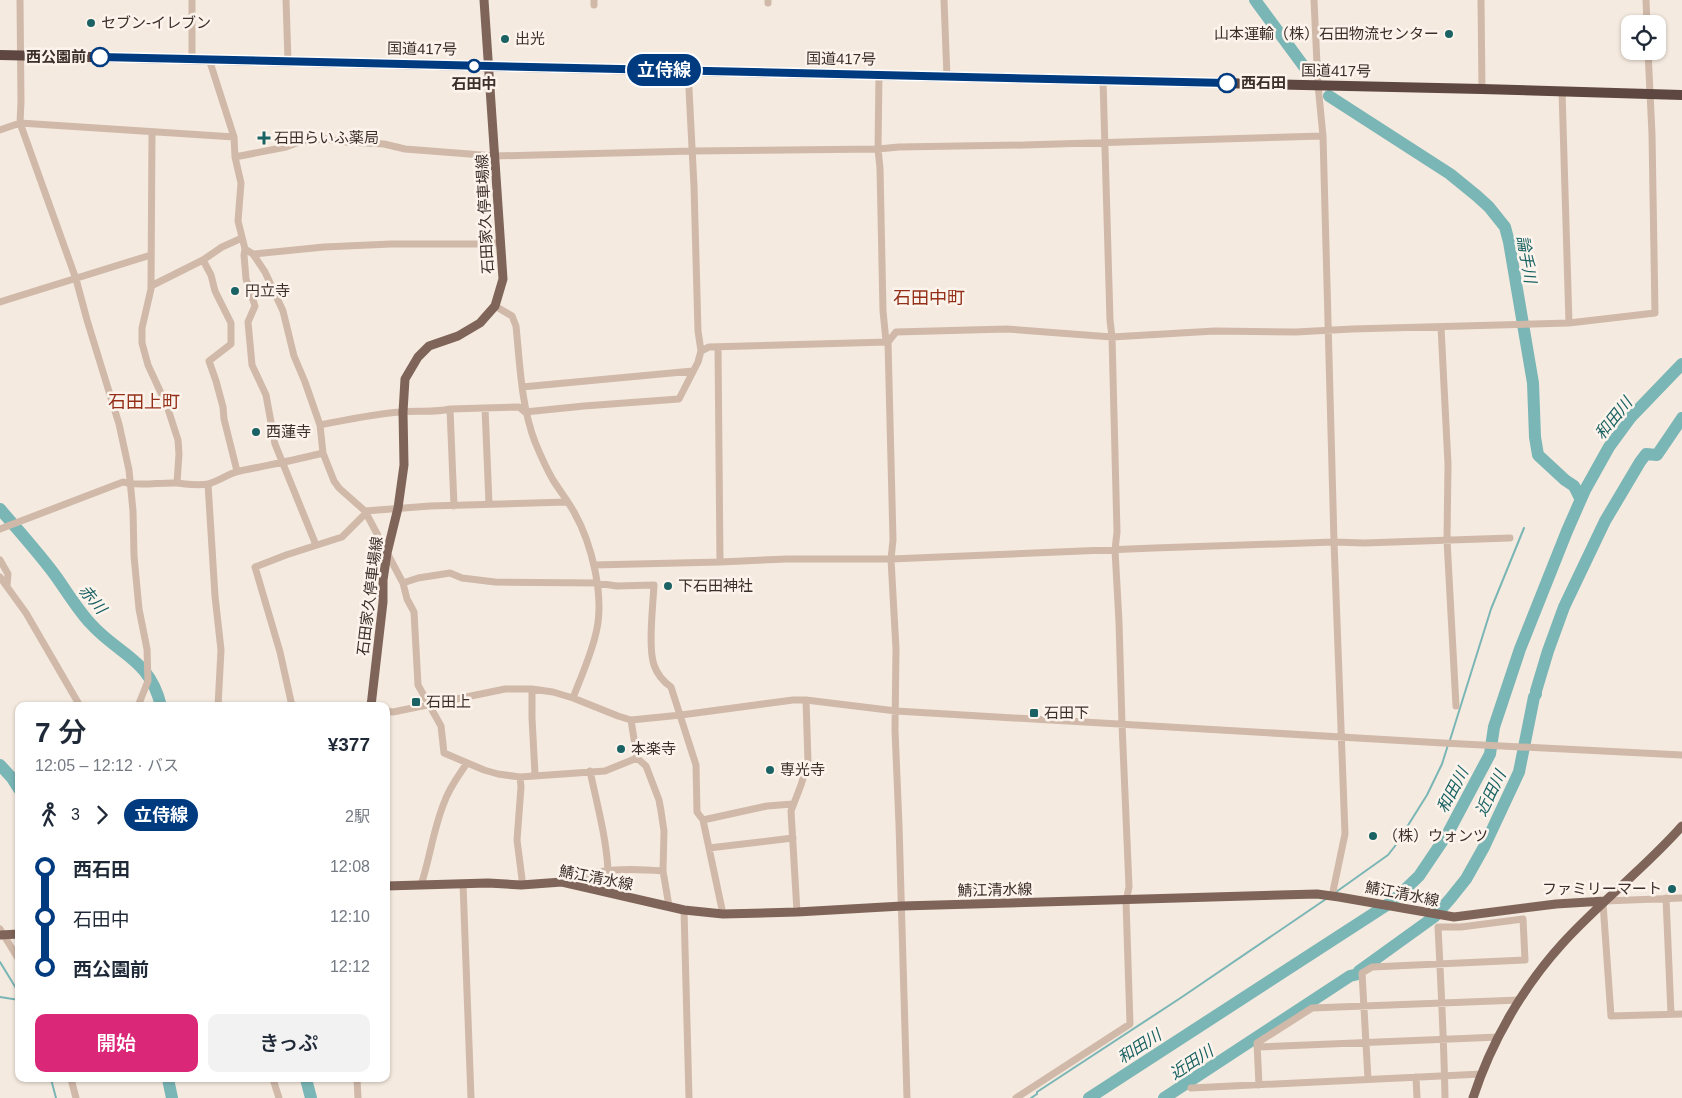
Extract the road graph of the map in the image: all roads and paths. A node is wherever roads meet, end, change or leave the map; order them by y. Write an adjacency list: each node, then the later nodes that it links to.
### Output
1 (20, 0): 11 (street)
2 (192, 0): 12 (street)
3 (286, 0): 15 (street)
4 (484, 0): 16 (main road, 石田家久停車場線)
5 (944, 0): 19 (street)
6 (1314, 0): 21 (street)
7 (1481, 0): 22 (street)
8 (1646, 0): 9 (street)
9 (1647, 15)
10 (0, 54): 11 (highway, 国道417号)
11 (20, 55): 12 (highway, 国道417号); 26 (street)
12 (192, 59): 13 (highway, 国道417号)
13 (209, 59): 15 (highway, 国道417号); 30 (street)
14 (1648, 60): 24 (street)
15 (288, 61): 16 (highway, 国道417号)
16 (489, 66): 17 (highway, 国道417号); 34 (main road, 石田家久停車場線)
17 (688, 70): 18 (highway, 国道417号); 33 (street)
18 (879, 75): 19 (highway, 国道417号); 32 (street)
19 (947, 77): 20 (highway, 国道417号)
20 (1103, 80): 21 (highway, 国道417号); 31 (street)
21 (1318, 85): 22 (highway, 国道417号); 29 (street)
22 (1482, 89): 23 (highway, 国道417号)
23 (1562, 91): 24 (highway, 国道417号); 46 (street)
24 (1650, 95): 25 (highway, 国道417号); 46 (street)
25 (1682, 95)
26 (20, 123): 27 (street); 28 (street); 42 (street)
27 (0, 130)
28 (152, 132): 30 (street); 40 (street)
29 (1323, 136): 31 (street); 48 (street)
30 (234, 137): 35 (street)
31 (1105, 142): 32 (street); 49 (street)
32 (878, 149): 33 (street); 50 (street)
33 (692, 151): 34 (street); 52 (street)
34 (495, 156): 35 (street); 37 (main road, 石田家久停車場線)
35 (235, 157): 36 (street)
36 (242, 238): 38 (street); 41 (street)
37 (500, 242): 39 (street); 45 (main road, 石田家久停車場線)
38 (245, 249): 39 (street); 61 (street)
39 (253, 254): 59 (street)
40 (151, 255): 42 (street); 43 (street)
41 (203, 260): 43 (street); 62 (street)
42 (76, 278): 44 (street); 65 (street)
43 (151, 286): 63 (street)
44 (0, 302)
45 (495, 306): 54 (street); 57 (main road, 石田家久停車場線)
46 (1568, 324): 47 (street)
47 (1441, 327): 48 (street); 73 (street)
48 (1329, 330): 49 (street); 74 (street)
49 (1112, 337): 50 (street); 76 (street)
50 (887, 341): 51 (street); 78 (street)
51 (718, 348): 52 (street); 80 (street)
52 (701, 351): 53 (street)
53 (693, 371): 54 (street); 58 (street)
54 (522, 387): 58 (street)
55 (485, 408): 56 (street); 58 (street); 67 (street)
56 (450, 409): 57 (street); 68 (street)
57 (403, 412): 59 (street); 69 (main road, 石田家久停車場線)
58 (525, 412): 66 (street)
59 (320, 425): 60 (street)
60 (323, 453): 61 (street); 70 (street)
61 (283, 463): 62 (street); 75 (street)
62 (237, 471): 64 (street)
63 (177, 483): 64 (street); 65 (street)
64 (208, 484): 91 (street)
65 (131, 485): 71 (street); 90 (street)
66 (567, 502): 67 (street); 81 (street)
67 (489, 504): 68 (street)
68 (454, 506): 69 (street)
69 (398, 508): 70 (street); 77 (main road, 石田家久停車場線)
70 (365, 512): 75 (street); 77 (street)
71 (0, 529)
72 (1510, 538): 73 (street)
73 (1447, 540): 74 (street); 95 (street)
74 (1334, 542): 76 (street); 101 (street)
75 (316, 545): 92 (street)
76 (1115, 550): 78 (street); 100 (street)
77 (387, 553): 83 (street); 93 (main road, 石田家久停車場線)
78 (891, 559): 80 (street); 96 (street)
79 (0, 560): 85 (street)
80 (720, 562): 81 (street)
81 (594, 565): 84 (street)
82 (0, 577): 85 (street)
83 (403, 582): 84 (street); 94 (street)
84 (596, 582): 87 (street); 98 (street)
85 (7, 586): 89 (street)
86 (532, 689): 87 (street); 94 (street); 106 (street)
87 (573, 698): 99 (street)
88 (806, 700): 96 (street); 98 (street); 108 (street)
89 (78, 702)
90 (140, 702)
91 (218, 702)
92 (291, 702)
93 (372, 702)
94 (427, 704): 97 (street); 104 (street)
95 (1456, 706)
96 (896, 711): 100 (street); 126 (street)
97 (390, 712)
98 (681, 716): 99 (street); 109 (street)
99 (631, 720): 103 (street)
100 (1122, 724): 101 (street); 123 (street)
101 (1341, 737): 102 (street); 120 (street)
102 (1682, 755)
103 (638, 758): 105 (street); 114 (street)
104 (467, 763): 107 (street); 117 (street)
105 (590, 771): 106 (street); 113 (street)
106 (535, 774): 107 (street)
107 (520, 776): 118 (street)
108 (793, 804): 109 (street); 111 (street)
109 (703, 820): 112 (street)
110 (1682, 826): 124 (main road)
111 (793, 838): 112 (street); 128 (street)
112 (709, 848): 129 (street)
113 (608, 870): 114 (street); 115 (street)
114 (663, 871): 125 (street)
115 (562, 882): 118 (main road, 鯖江清水線); 125 (main road, 鯖江清水線)
116 (463, 884): 117 (main road, 鯖江清水線); 118 (main road, 鯖江清水線); 155 (street)
117 (421, 885): 119 (main road, 鯖江清水線)
118 (521, 885)
119 (390, 886)
120 (1332, 896): 123 (main road, 鯖江清水線); 124 (main road, 鯖江清水線)
121 (1666, 898): 122 (street); 124 (street); 137 (street)
122 (1682, 898)
123 (1126, 901): 126 (main road, 鯖江清水線); 158 (street)
124 (1604, 902): 134 (main road); 137 (street)
125 (669, 906): 127 (main road, 鯖江清水線)
126 (902, 906): 128 (main road, 鯖江清水線); 157 (street)
127 (684, 910): 129 (main road, 鯖江清水線); 156 (street)
128 (797, 912): 129 (main road, 鯖江清水線)
129 (723, 914)
130 (1, 933): 131 (main road); 132 (street)
131 (15, 934)
132 (15, 954)
133 (1440, 964): 133 (street); 135 (street); 136 (street)
134 (1520, 1000): 135 (street); 139 (main road)
135 (1441, 1003): 136 (street); 140 (street)
136 (1364, 1006): 141 (street); 142 (street)
137 (1671, 1014): 138 (street)
138 (1682, 1014)
139 (1499, 1036): 140 (street); 143 (main road)
140 (1443, 1039): 141 (street); 144 (street)
141 (1366, 1042): 142 (street); 146 (street)
142 (1257, 1047): 150 (street)
143 (1482, 1074): 144 (street); 161 (main road)
144 (1445, 1076): 145 (street); 160 (street)
145 (1416, 1077): 146 (street); 159 (street)
146 (1368, 1079): 150 (street)
147 (72, 1082): 152 (street)
148 (274, 1082): 153 (street)
149 (357, 1082): 154 (street)
150 (1259, 1085): 151 (street)
151 (1191, 1088)
152 (76, 1098)
153 (279, 1098)
154 (358, 1098)
155 (471, 1098)
156 (689, 1098)
157 (907, 1098)
158 (1016, 1098)
159 (1417, 1098)
160 (1445, 1098)
161 (1473, 1098)

